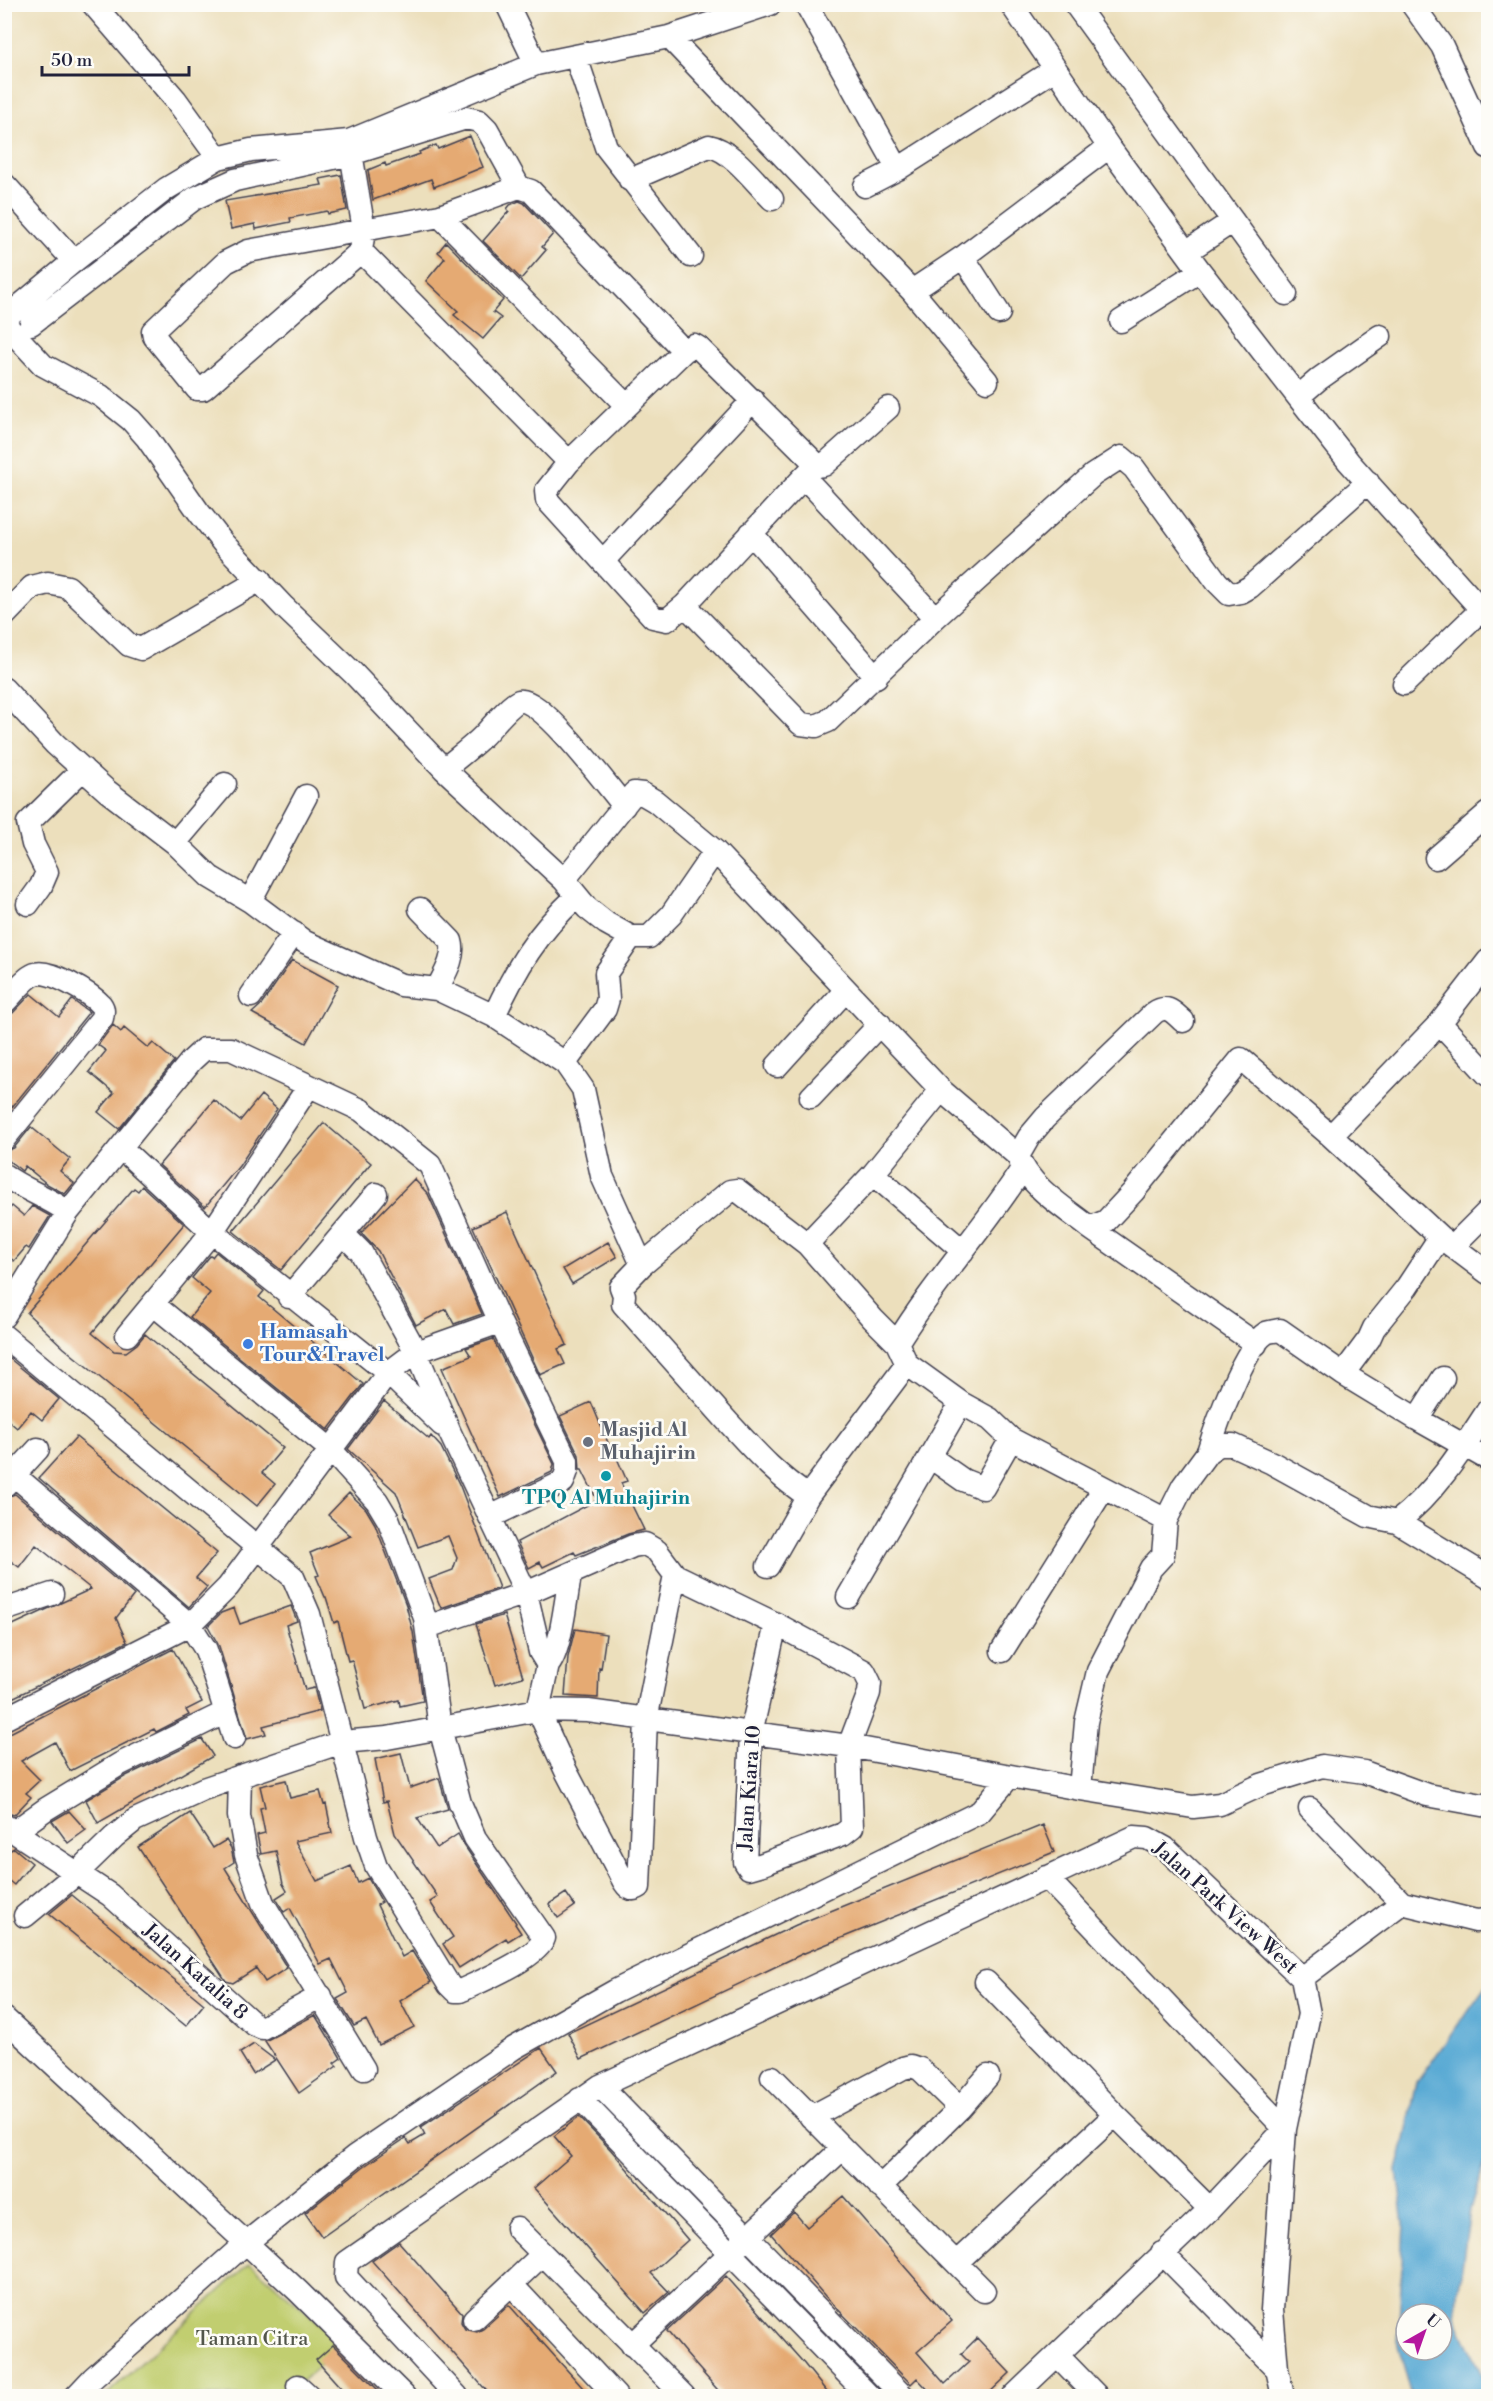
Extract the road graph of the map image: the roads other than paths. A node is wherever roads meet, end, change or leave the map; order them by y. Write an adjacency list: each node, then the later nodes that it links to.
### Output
1 (93, 4): 15 (street)
2 (507, 4): 10 (street)
3 (770, 4): 8 (street)
4 (806, 4): 16 (street)
5 (1011, 4): 11 (street)
6 (1074, 4): 23 (street)
7 (1412, 4): 14 (street)
8 (669, 37): 9 (street); 30 (street)
9 (576, 57): 10 (street); 17 (street)
10 (536, 64): 12 (street)
11 (1055, 69): 13 (street); 16 (street)
12 (350, 147): 15 (street); 19 (street); 24 (street); 35 (street)
13 (1109, 147): 25 (street); 27 (street)
14 (1488, 147)
15 (218, 158): 28 (street)
16 (898, 169): 20 (street)
17 (630, 180): 21 (street); 26 (street)
18 (4, 184): 28 (street)
19 (519, 186): 22 (street); 37 (street)
20 (865, 186)
21 (772, 199)
22 (440, 216): 24 (street); 41 (street)
23 (1233, 221): 25 (street); 31 (street)
24 (362, 241): 24 (street); 43 (street)
25 (1186, 252): 29 (street)
26 (691, 256)
27 (963, 257): 30 (street); 32 (street)
28 (74, 261): 33 (street)
29 (1200, 271): 34 (street); 39 (street)
30 (912, 291): 38 (street)
31 (1286, 294)
32 (999, 313)
33 (4, 321): 48 (street)
34 (1121, 321)
35 (31, 324)
36 (1380, 336): 39 (street)
37 (684, 351): 40 (street); 41 (street)
38 (987, 381)
39 (1298, 397): 45 (street)
40 (753, 400): 44 (street); 47 (street)
41 (626, 405): 43 (street)
42 (888, 408): 44 (street)
43 (569, 462): 47 (street)
44 (809, 471): 46 (street); 52 (street)
45 (1368, 482): 50 (street); 52 (street)
46 (751, 533): 49 (street); 53 (street)
47 (603, 561): 49 (street)
48 (260, 580): 51 (street); 56 (street)
49 (685, 605): 53 (street)
50 (1485, 613): 54 (street)
51 (4, 615)
52 (935, 618): 53 (street)
53 (876, 677)
54 (1404, 684)
55 (4, 689): 57 (street)
56 (444, 768): 60 (street); 65 (street)
57 (83, 769): 62 (street); 67 (street)
58 (225, 784): 62 (street)
59 (306, 796): 66 (street)
60 (624, 806): 63 (street); 65 (street)
61 (1488, 813): 64 (street)
62 (175, 843): 66 (street)
63 (715, 851): 70 (street); 73 (street)
64 (1436, 858)
65 (570, 888): 70 (street); 76 (street)
66 (250, 901): 69 (street)
67 (28, 904)
68 (420, 909): 72 (street)
69 (294, 933): 72 (street); 74 (street)
70 (632, 937): 80 (street)
71 (1488, 961): 78 (street)
72 (437, 989): 76 (street)
73 (846, 990): 79 (street); 81 (street)
74 (251, 996)
75 (4, 1003): 87 (street)
76 (494, 1016): 80 (street)
77 (1183, 1021): 89 (street)
78 (1440, 1023): 82 (street); 86 (street)
79 (880, 1024): 84 (street); 85 (street)
80 (565, 1063): 101 (street)
81 (777, 1066)
82 (1488, 1075)
83 (309, 1086): 88 (street); 96 (street); 106 (street)
84 (941, 1090): 89 (street); 90 (street)
85 (811, 1097)
86 (1331, 1136): 95 (street); 98 (street)
87 (4, 1139)
88 (121, 1148): 94 (street); 96 (street)
89 (1020, 1163): 95 (street); 100 (street)
90 (873, 1174): 99 (street); 100 (street)
91 (4, 1175): 94 (street)
92 (376, 1194): 97 (street)
93 (1488, 1211): 98 (street)
94 (68, 1212): 105 (street)
95 (1090, 1228): 110 (street)
96 (212, 1232): 103 (street); 104 (street)
97 (343, 1234): 103 (street); 111 (street)
98 (1447, 1241): 102 (street); 114 (street)
99 (807, 1244): 101 (street); 109 (street)
100 (963, 1251): 109 (street)
101 (642, 1265): 129 (street)
102 (1488, 1273)
103 (289, 1297): 113 (street)
104 (153, 1304): 107 (street); 123 (street)
105 (4, 1316)
106 (500, 1322): 111 (street); 130 (street)
107 (127, 1335)
108 (4, 1336): 133 (street)
109 (897, 1343): 112 (street)
110 (1256, 1344): 114 (street); 124 (street)
111 (416, 1352): 113 (street); 119 (street)
112 (907, 1364): 116 (street); 129 (street)
113 (388, 1373): 119 (street); 123 (street)
114 (1343, 1374): 118 (street)
115 (1443, 1378): 118 (street)
116 (961, 1403): 120 (street); 125 (street)
117 (1488, 1410): 121 (street)
118 (1417, 1419): 121 (street)
119 (450, 1433): 130 (street)
120 (1011, 1439): 125 (street); 128 (street)
121 (1465, 1446): 126 (street); 132 (street)
122 (38, 1449): 127 (street)
123 (330, 1449): 133 (street); 144 (street)
124 (1208, 1452): 131 (street); 132 (street)
125 (930, 1457): 140 (street)
126 (1488, 1460)
127 (9, 1481): 143 (street)
128 (1104, 1488): 131 (street); 145 (street)
129 (808, 1496): 134 (street)
130 (490, 1517): 138 (street)
131 (1166, 1520): 158 (street)
132 (1397, 1522): 137 (street)
133 (259, 1548): 143 (street); 154 (street)
134 (768, 1566)
135 (570, 1575): 136 (street, Jalan Kiara 10); 138 (street, Jalan Kiara 10); 146 (street)
136 (675, 1575): 142 (street, Jalan Kiara 10); 150 (street)
137 (1488, 1577)
138 (526, 1593): 144 (street, Jalan Kiara 10); 146 (street)
139 (52, 1594): 141 (street)
140 (848, 1598)
141 (5, 1609)
142 (776, 1624): 152 (street, Jalan Kiara 10); 155 (street, Jalan Kiara 10)
143 (190, 1625): 148 (street); 149 (street)
144 (427, 1627): 151 (street)
145 (1002, 1651)
146 (548, 1665): 147 (street)
147 (538, 1710): 150 (street); 150 (street); 151 (street)
148 (224, 1713): 153 (street); 161 (street)
149 (4, 1719)
150 (646, 1720): 152 (street)
151 (440, 1728): 154 (street); 154 (street)
152 (751, 1733): 155 (street); 155 (street, Jalan Kiara 10)
153 (234, 1738)
154 (342, 1742): 156 (street)
155 (849, 1746): 157 (street)
156 (240, 1776): 162 (street); 169 (street)
157 (1010, 1776): 158 (street); 185 (street)
158 (1080, 1789): 159 (street)
159 (1488, 1806)
160 (1310, 1809): 164 (street)
161 (9, 1828): 162 (street)
162 (76, 1874): 165 (street); 169 (street, Jalan Katalia 8)
163 (1046, 1877): 167 (street, Jalan Park View West); 174 (street); 179 (street)
164 (1402, 1903): 166 (street); 167 (street)
165 (25, 1916)
166 (1488, 1920)
167 (1302, 1978): 179 (street)
168 (986, 1982): 177 (street)
169 (321, 1996): 171 (street)
170 (4, 2018): 185 (street)
171 (364, 2069)
172 (988, 2076): 176 (street)
173 (772, 2078): 178 (street)
174 (600, 2086): 175 (street); 184 (street)
175 (580, 2099): 188 (street); 199 (street)
176 (960, 2108): 178 (street); 181 (street)
177 (1115, 2115): 182 (street); 189 (street)
178 (811, 2117): 180 (street)
179 (1285, 2129): 182 (street); 195 (street)
180 (842, 2149): 181 (street); 184 (street)
181 (880, 2187): 189 (street)
182 (1210, 2209): 186 (street)
183 (517, 2228): 187 (street)
184 (748, 2238): 188 (street); 202 (street)
185 (247, 2242): 197 (street); 198 (street)
186 (1162, 2253): 194 (street); 195 (street)
187 (542, 2255): 190 (street); 193 (street)
188 (730, 2255): 193 (street); 201 (street)
189 (957, 2262): 191 (street)
190 (512, 2285): 192 (street); 200 (street)
191 (984, 2291)
192 (474, 2319)
193 (632, 2345): 196 (street)
194 (1058, 2356): 203 (street); 204 (street)
195 (1277, 2369): 205 (street)
196 (682, 2396)
197 (76, 2397)
198 (404, 2397)
199 (457, 2397)
200 (616, 2397)
201 (869, 2397)
202 (903, 2397)
203 (1014, 2397)
204 (1097, 2397)
205 (1283, 2397)

